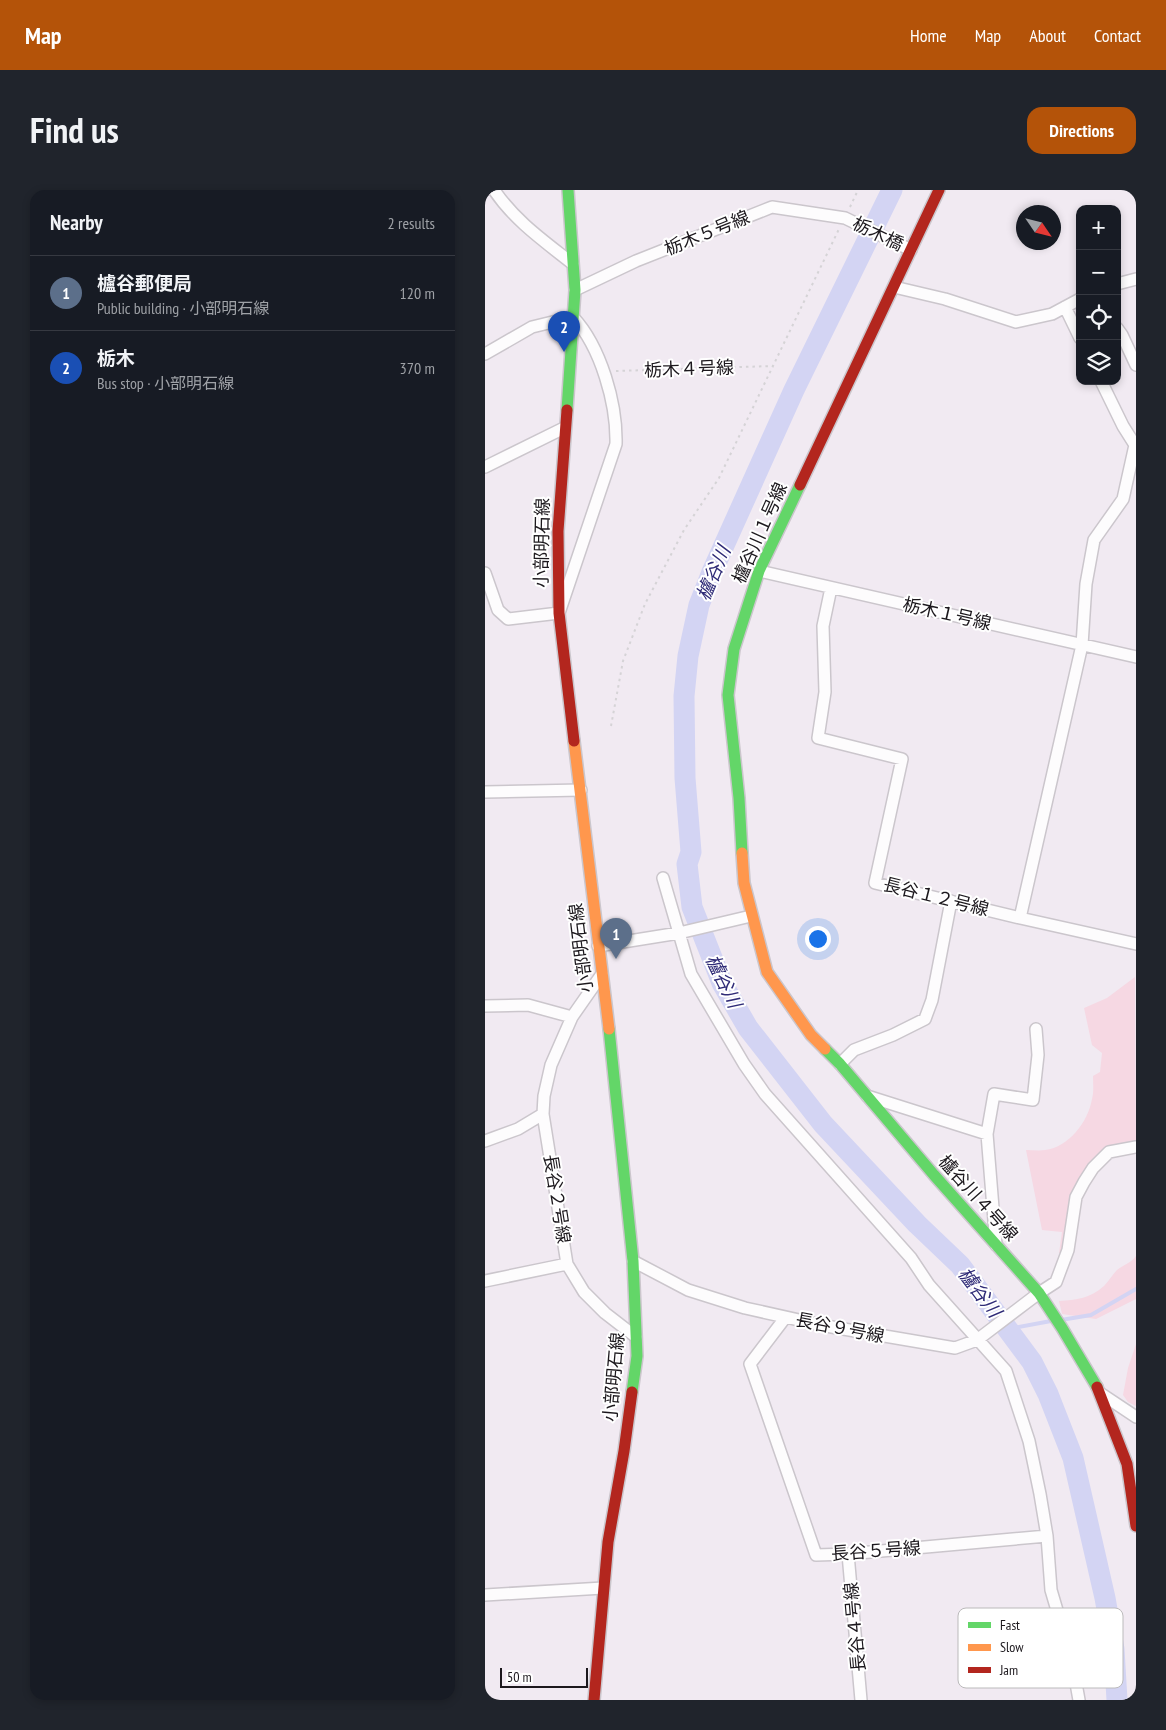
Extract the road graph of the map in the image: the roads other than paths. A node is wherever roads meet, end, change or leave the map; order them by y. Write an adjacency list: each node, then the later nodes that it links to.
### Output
1 (494, 190): 6 (street)
2 (568, 190): 6 (main road, 小部明石線)
3 (939, 190): 5 (main road, 櫨谷川１号線)
4 (845, 218): 5 (street, 栃木橋); 10 (street, 栃木５号線)
5 (911, 250): 9 (main road, 櫨谷川１号線)
6 (573, 264): 10 (main road, 小部明石線)
7 (1136, 279): 8 (street)
8 (1121, 283)
9 (894, 287): 12 (street); 22 (main road, 櫨谷川１号線)
10 (575, 290): 13 (main road, 小部明石線)
11 (1076, 301): 12 (street)
12 (1065, 306): 14 (street)
13 (573, 317): 16 (street); 19 (main road, 小部明石線); 25 (street)
14 (1076, 329)
15 (1121, 334): 17 (street)
16 (485, 354)
17 (1136, 365)
18 (1103, 385): 20 (street)
19 (564, 428): 21 (street); 25 (main road, 小部明石線)
20 (1135, 444): 26 (street)
21 (485, 467)
22 (759, 571): 24 (street, 栃木１号線); 32 (main road, 櫨谷川１号線)
23 (485, 573): 25 (street)
24 (831, 588): 26 (street, 栃木１号線); 31 (street, 長谷１２号線)
25 (559, 612): 28 (main road, 小部明石線)
26 (1082, 645): 27 (street, 栃木１号線); 33 (street)
27 (1136, 657)
28 (581, 790): 29 (street); 36 (main road, 小部明石線)
29 (485, 792)
30 (663, 878): 34 (street)
31 (951, 900): 33 (street, 長谷１２号線); 41 (street)
32 (751, 916): 34 (street); 41 (main road, 櫨谷川４号線)
33 (1019, 918): 35 (street, 長谷１２号線)
34 (679, 933): 36 (street); 54 (street)
35 (1136, 944)
36 (599, 946): 37 (main road, 小部明石線)
37 (602, 974): 39 (street, 長谷２号線); 48 (main road, 小部明石線)
38 (485, 1006): 39 (street)
39 (572, 1017): 43 (street, 長谷２号線)
40 (1036, 1029): 44 (street)
41 (840, 1064): 42 (main road, 櫨谷川４号線)
42 (867, 1096): 44 (street); 47 (main road, 櫨谷川４号線)
43 (543, 1114): 45 (street); 49 (street, 長谷２号線)
44 (987, 1134): 47 (street)
45 (485, 1141)
46 (1136, 1148): 51 (street, 長谷９号線)
47 (996, 1245): 51 (main road, 櫨谷川４号線)
48 (633, 1262): 52 (street, 長谷９号線); 53 (main road, 小部明石線)
49 (567, 1264): 50 (street, 長谷２号線); 53 (street)
50 (485, 1280)
51 (1039, 1293): 54 (street, 長谷９号線); 55 (main road, 櫨谷川４号線)
52 (785, 1318): 54 (street, 長谷９号線); 59 (street, 長谷５号線)
53 (636, 1337): 60 (main road, 小部明石線)
54 (977, 1340): 58 (street)
55 (1101, 1393): 56 (street); 57 (main road, 櫨谷川４号線)
56 (1136, 1417)
57 (1136, 1526)
58 (1047, 1536): 59 (street, 長谷５号線); 62 (street)
59 (848, 1554): 64 (street, 長谷４号線)
60 (603, 1588): 61 (street); 63 (main road, 小部明石線)
61 (485, 1595)
62 (1056, 1608)
63 (594, 1700)
64 (861, 1700)

